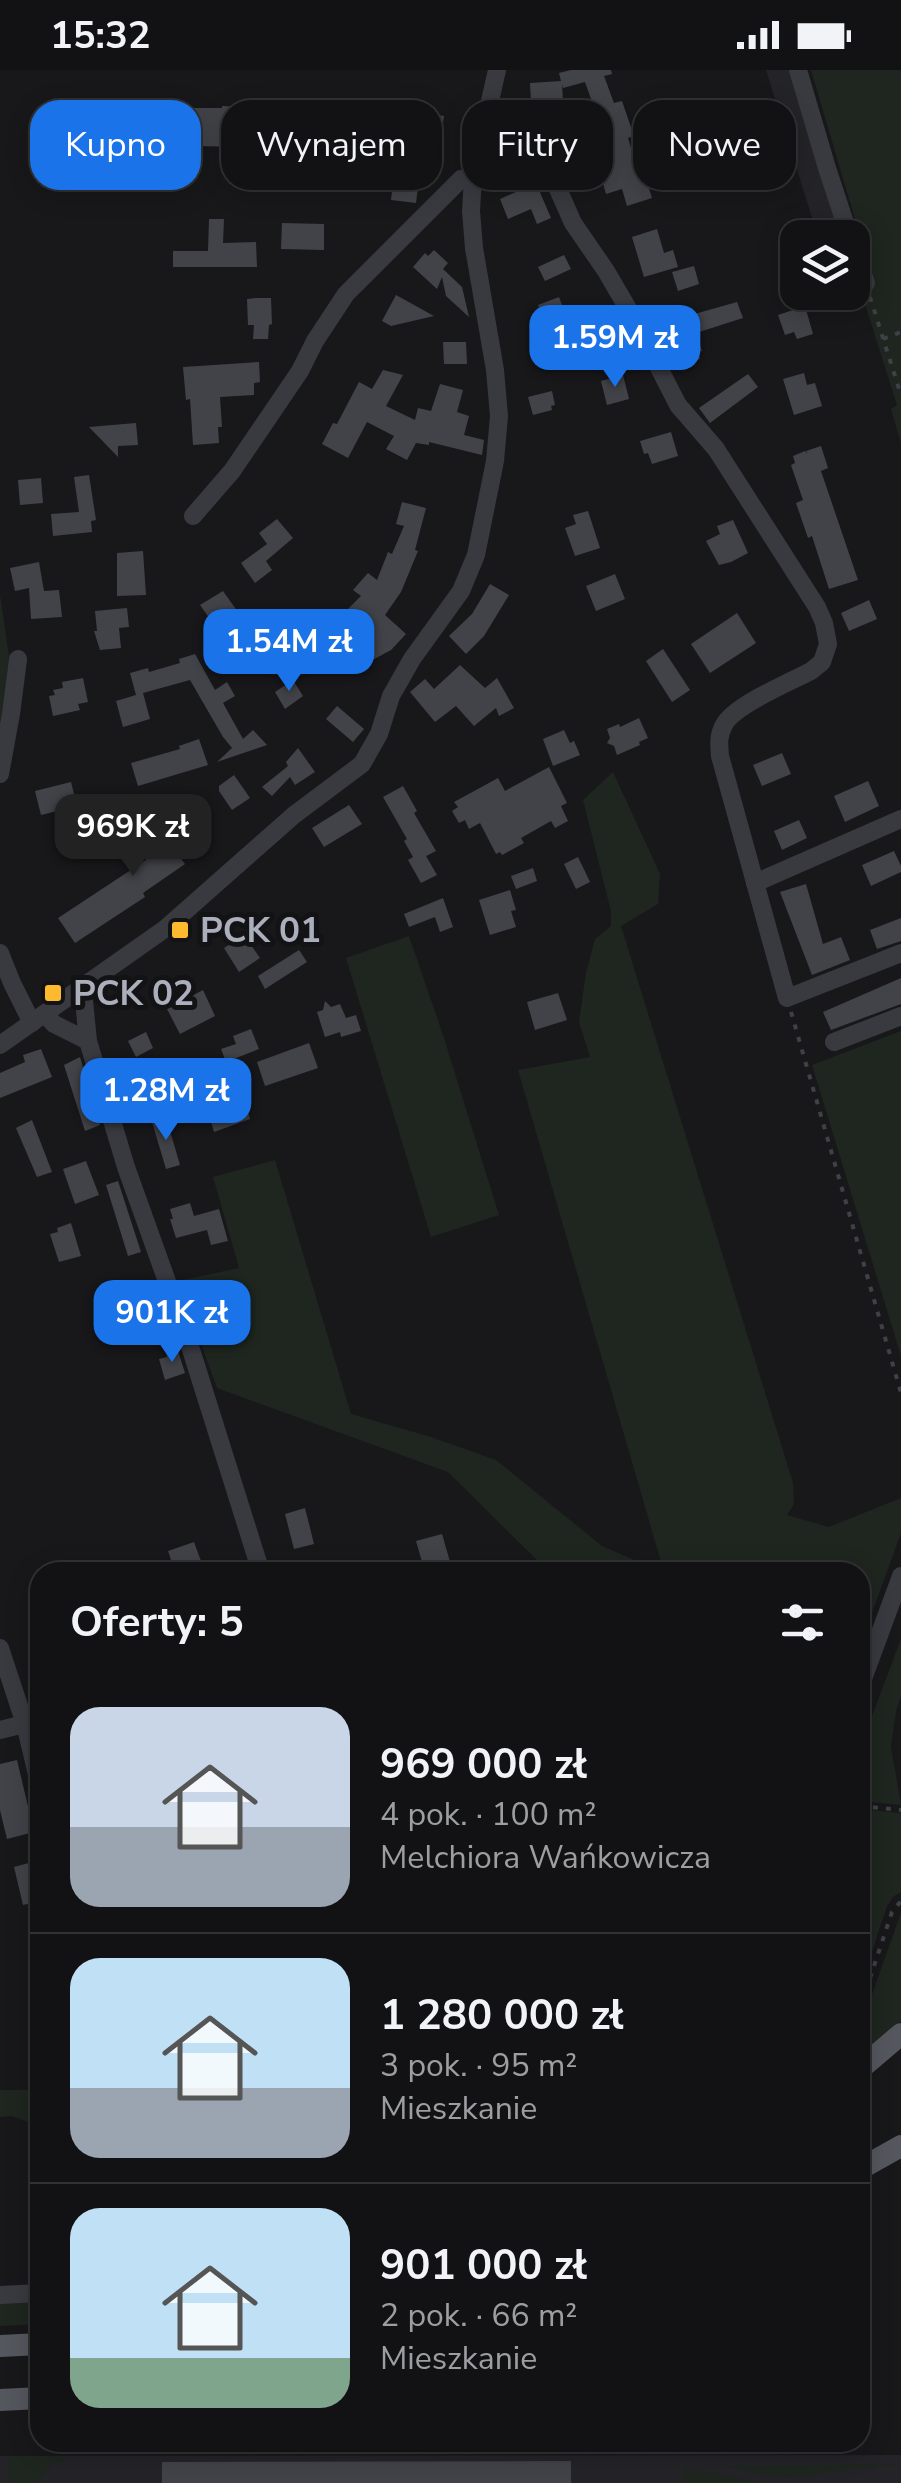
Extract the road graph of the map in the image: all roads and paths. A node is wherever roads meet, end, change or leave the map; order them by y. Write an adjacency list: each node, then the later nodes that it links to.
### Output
1 (497, 70): 3 (street)
2 (798, 70): 7 (street)
3 (490, 100)
4 (462, 178): 12 (street)
5 (473, 190): 19 (street)
6 (558, 190): 16 (street)
7 (846, 220)
8 (870, 296): 10 (path)
9 (901, 332): 10 (path)
10 (883, 339): 11 (path)
11 (901, 395)
12 (193, 516)
13 (18, 658): 14 (street)
14 (0, 774)
15 (901, 819): 16 (street)
16 (755, 883): 20 (street)
17 (0, 953): 22 (street)
18 (901, 953): 20 (street)
19 (78, 991): 22 (street); 23 (street)
20 (787, 998): 26 (path)
21 (901, 1016): 24 (street)
22 (39, 1019): 23 (street); 25 (street)
23 (88, 1041): 27 (street)
24 (834, 1042)
25 (0, 1045)
26 (901, 1393)
27 (258, 1562)
28 (901, 1576): 30 (street)
29 (0, 1648): 31 (street)
30 (870, 1660)
31 (30, 1717)
32 (30, 1722): 33 (street)
33 (0, 1730)
34 (870, 1807): 35 (path)
35 (901, 1810)
36 (901, 1901): 37 (path)
37 (870, 1980)
38 (901, 2034): 39 (main road)
39 (870, 2060)
40 (894, 2150): 41 (main road)
41 (870, 2164)
42 (30, 2294): 43 (street)
43 (0, 2295)
44 (30, 2344): 45 (main road)
45 (0, 2346)
46 (30, 2398): 47 (main road)
47 (0, 2400)

